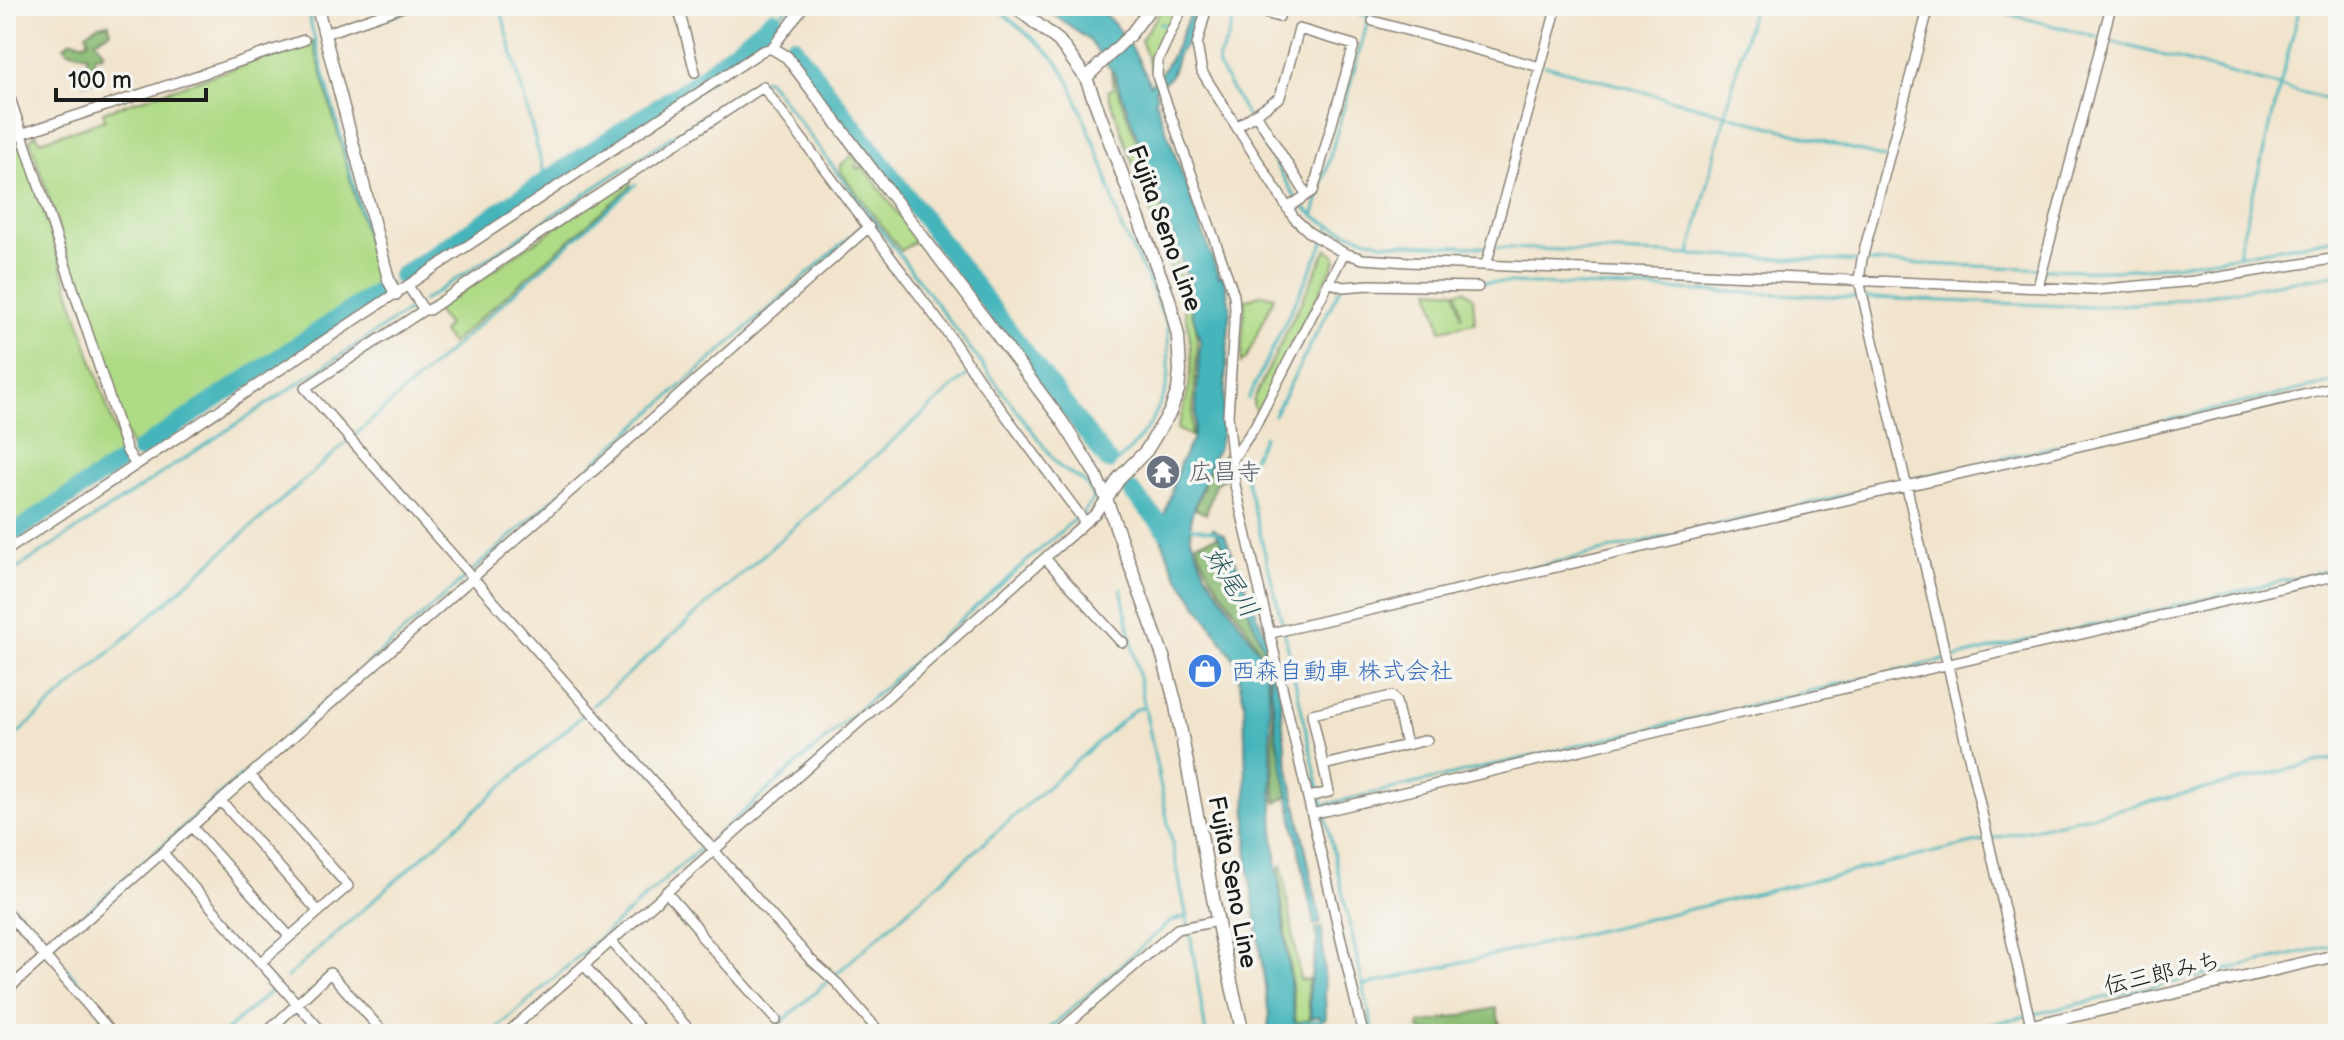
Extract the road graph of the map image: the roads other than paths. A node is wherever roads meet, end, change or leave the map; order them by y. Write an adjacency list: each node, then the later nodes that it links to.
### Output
1 (317, 6): 15 (street)
2 (405, 6): 15 (street)
3 (678, 6): 19 (street)
4 (804, 6): 17 (street)
5 (1014, 6): 20 (main road, Fujita Seno Line)
6 (1152, 6): 20 (street)
7 (1183, 6): 40 (street)
8 (1207, 6): 23 (street)
9 (1240, 6): 13 (street)
10 (1557, 6): 18 (street)
11 (1929, 6): 32 (street)
12 (2111, 6): 36 (street)
13 (1279, 17)
14 (1373, 21): 18 (street)
15 (324, 34): 37 (street)
16 (304, 40): 24 (street)
17 (772, 48): 34 (street); 43 (street)
18 (1540, 67): 31 (street)
19 (695, 72)
20 (1086, 78): 43 (main road, Fujita Seno Line)
21 (6, 86): 24 (street)
22 (1255, 114): 23 (street); 26 (street); 26 (street)
23 (1241, 124): 27 (street)
24 (21, 134): 25 (street); 41 (street)
25 (6, 139)
26 (1306, 196): 27 (street)
27 (1290, 206): 29 (street)
28 (867, 225): 38 (street); 44 (street); 47 (street)
29 (1344, 253): 31 (street); 33 (street)
30 (2338, 258): 36 (street)
31 (1486, 265): 32 (street)
32 (1859, 280): 36 (street); 42 (street)
33 (1336, 285): 35 (street); 40 (street)
34 (408, 286): 37 (street); 38 (street)
35 (1478, 287)
36 (2038, 287)
37 (396, 294): 41 (street)
38 (421, 306): 47 (street)
39 (2338, 386): 42 (street)
40 (1232, 460): 49 (street)
41 (136, 465): 45 (street)
42 (1906, 482): 49 (street); 51 (street)
43 (1106, 499): 44 (street); 65 (main road, Fujita Seno Line)
44 (1085, 522): 46 (street)
45 (6, 551)
46 (1045, 558): 50 (street); 60 (street)
47 (470, 575): 55 (street); 60 (street)
48 (2338, 575): 51 (street)
49 (1279, 631): 56 (street)
50 (1123, 642)
51 (1947, 660): 58 (street); 75 (street)
52 (1427, 740): 53 (street)
53 (1406, 745): 54 (street); 54 (street)
54 (1324, 765): 56 (street)
55 (250, 775): 57 (street); 63 (street)
56 (1316, 795): 58 (street)
57 (221, 801): 59 (street); 63 (street)
58 (1320, 812): 86 (street)
59 (192, 827): 61 (street); 66 (street)
60 (710, 845): 62 (street); 83 (street)
61 (163, 853): 68 (street); 70 (street)
62 (666, 892): 67 (street); 74 (street)
63 (318, 911): 66 (street)
64 (6, 912): 68 (street)
65 (1217, 921): 84 (street); 85 (main road, Fujita Seno Line)
66 (289, 936): 70 (street)
67 (611, 941): 71 (street); 82 (street)
68 (49, 953): 72 (street); 76 (street)
69 (2338, 955): 75 (street, 伝三郎みち)
70 (261, 962): 73 (street)
71 (584, 965): 80 (street); 81 (street)
72 (6, 991)
73 (297, 1003): 77 (street); 78 (street); 79 (street)
74 (776, 1020)
75 (2031, 1023): 87 (street, 伝三郎みち)
76 (113, 1034)
77 (265, 1034)
78 (324, 1034)
79 (385, 1034)
80 (506, 1034)
81 (645, 1034)
82 (693, 1034)
83 (881, 1034)
84 (1056, 1034)
85 (1243, 1034)
86 (1363, 1034)
87 (1996, 1034)

